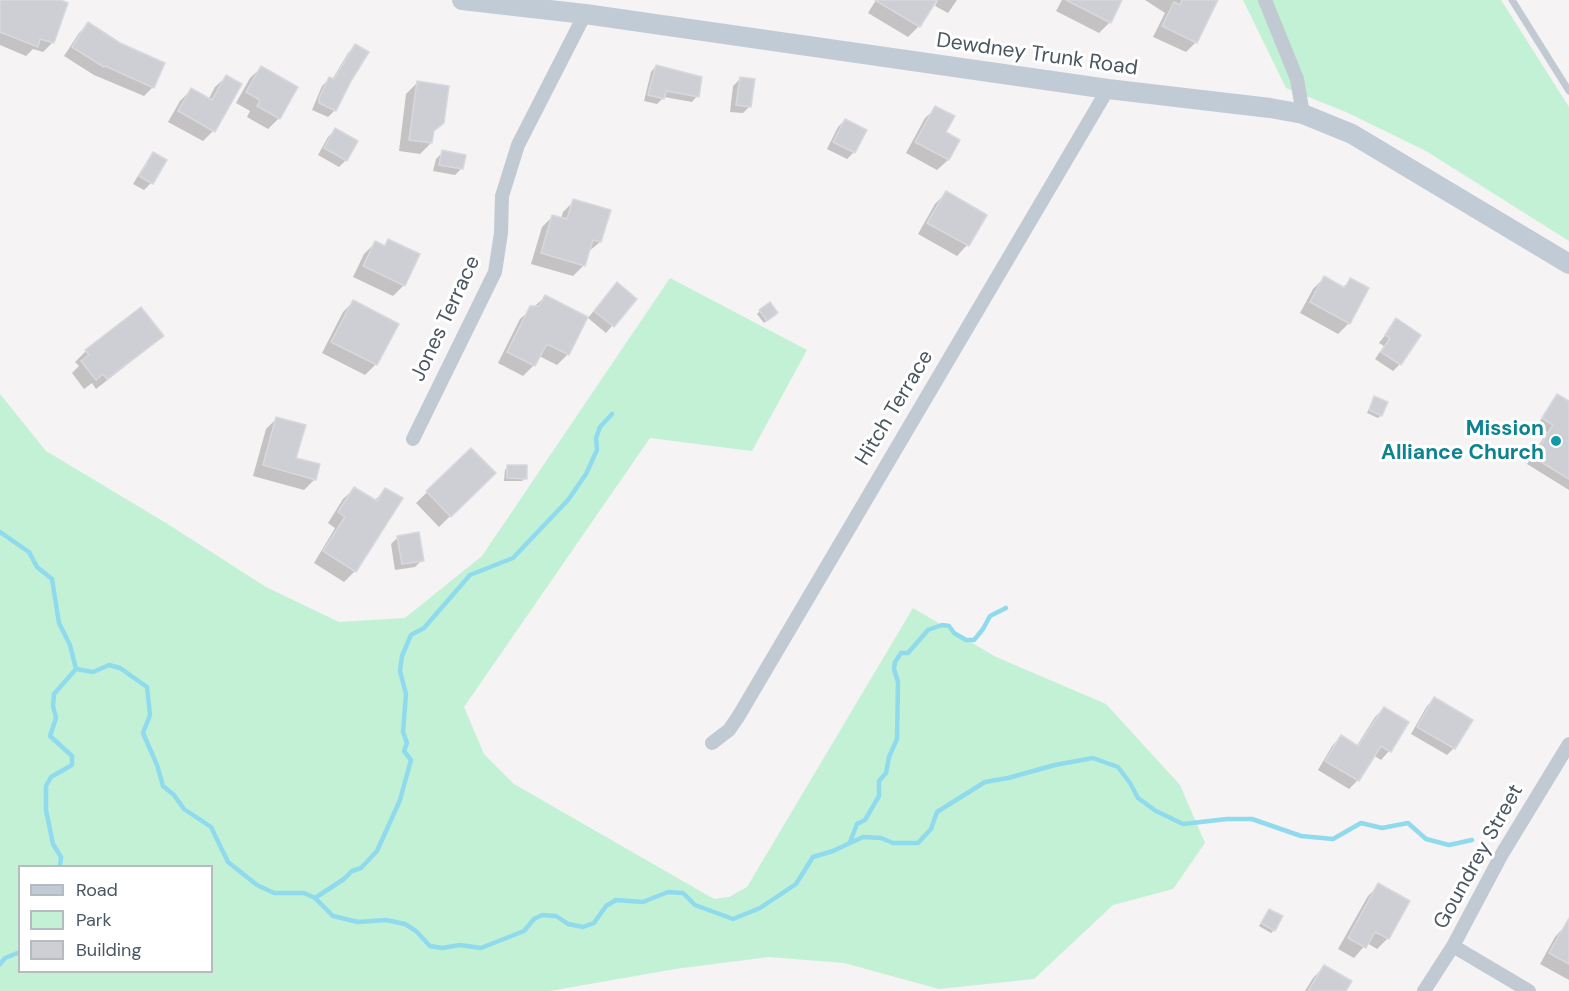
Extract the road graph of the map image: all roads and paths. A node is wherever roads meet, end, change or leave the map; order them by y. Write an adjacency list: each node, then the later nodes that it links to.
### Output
1 (462, 0): 4 (main road, Dewdney Trunk Road)
2 (1265, 0): 7 (street)
3 (1512, 0): 6 (lane)
4 (585, 14): 5 (main road, Dewdney Trunk Road); 9 (street, Jones Terrace)
5 (1108, 89): 7 (main road, Dewdney Trunk Road); 10 (street, Hitch Terrace)
6 (1569, 91)
7 (1303, 114): 8 (main road, Dewdney Trunk Road)
8 (1569, 264)
9 (413, 439)
10 (712, 743)
11 (1569, 744): 12 (street, Goundrey Street)
12 (1453, 946): 13 (street, Goundrey Street); 14 (street)
13 (1424, 991)
14 (1529, 991)

